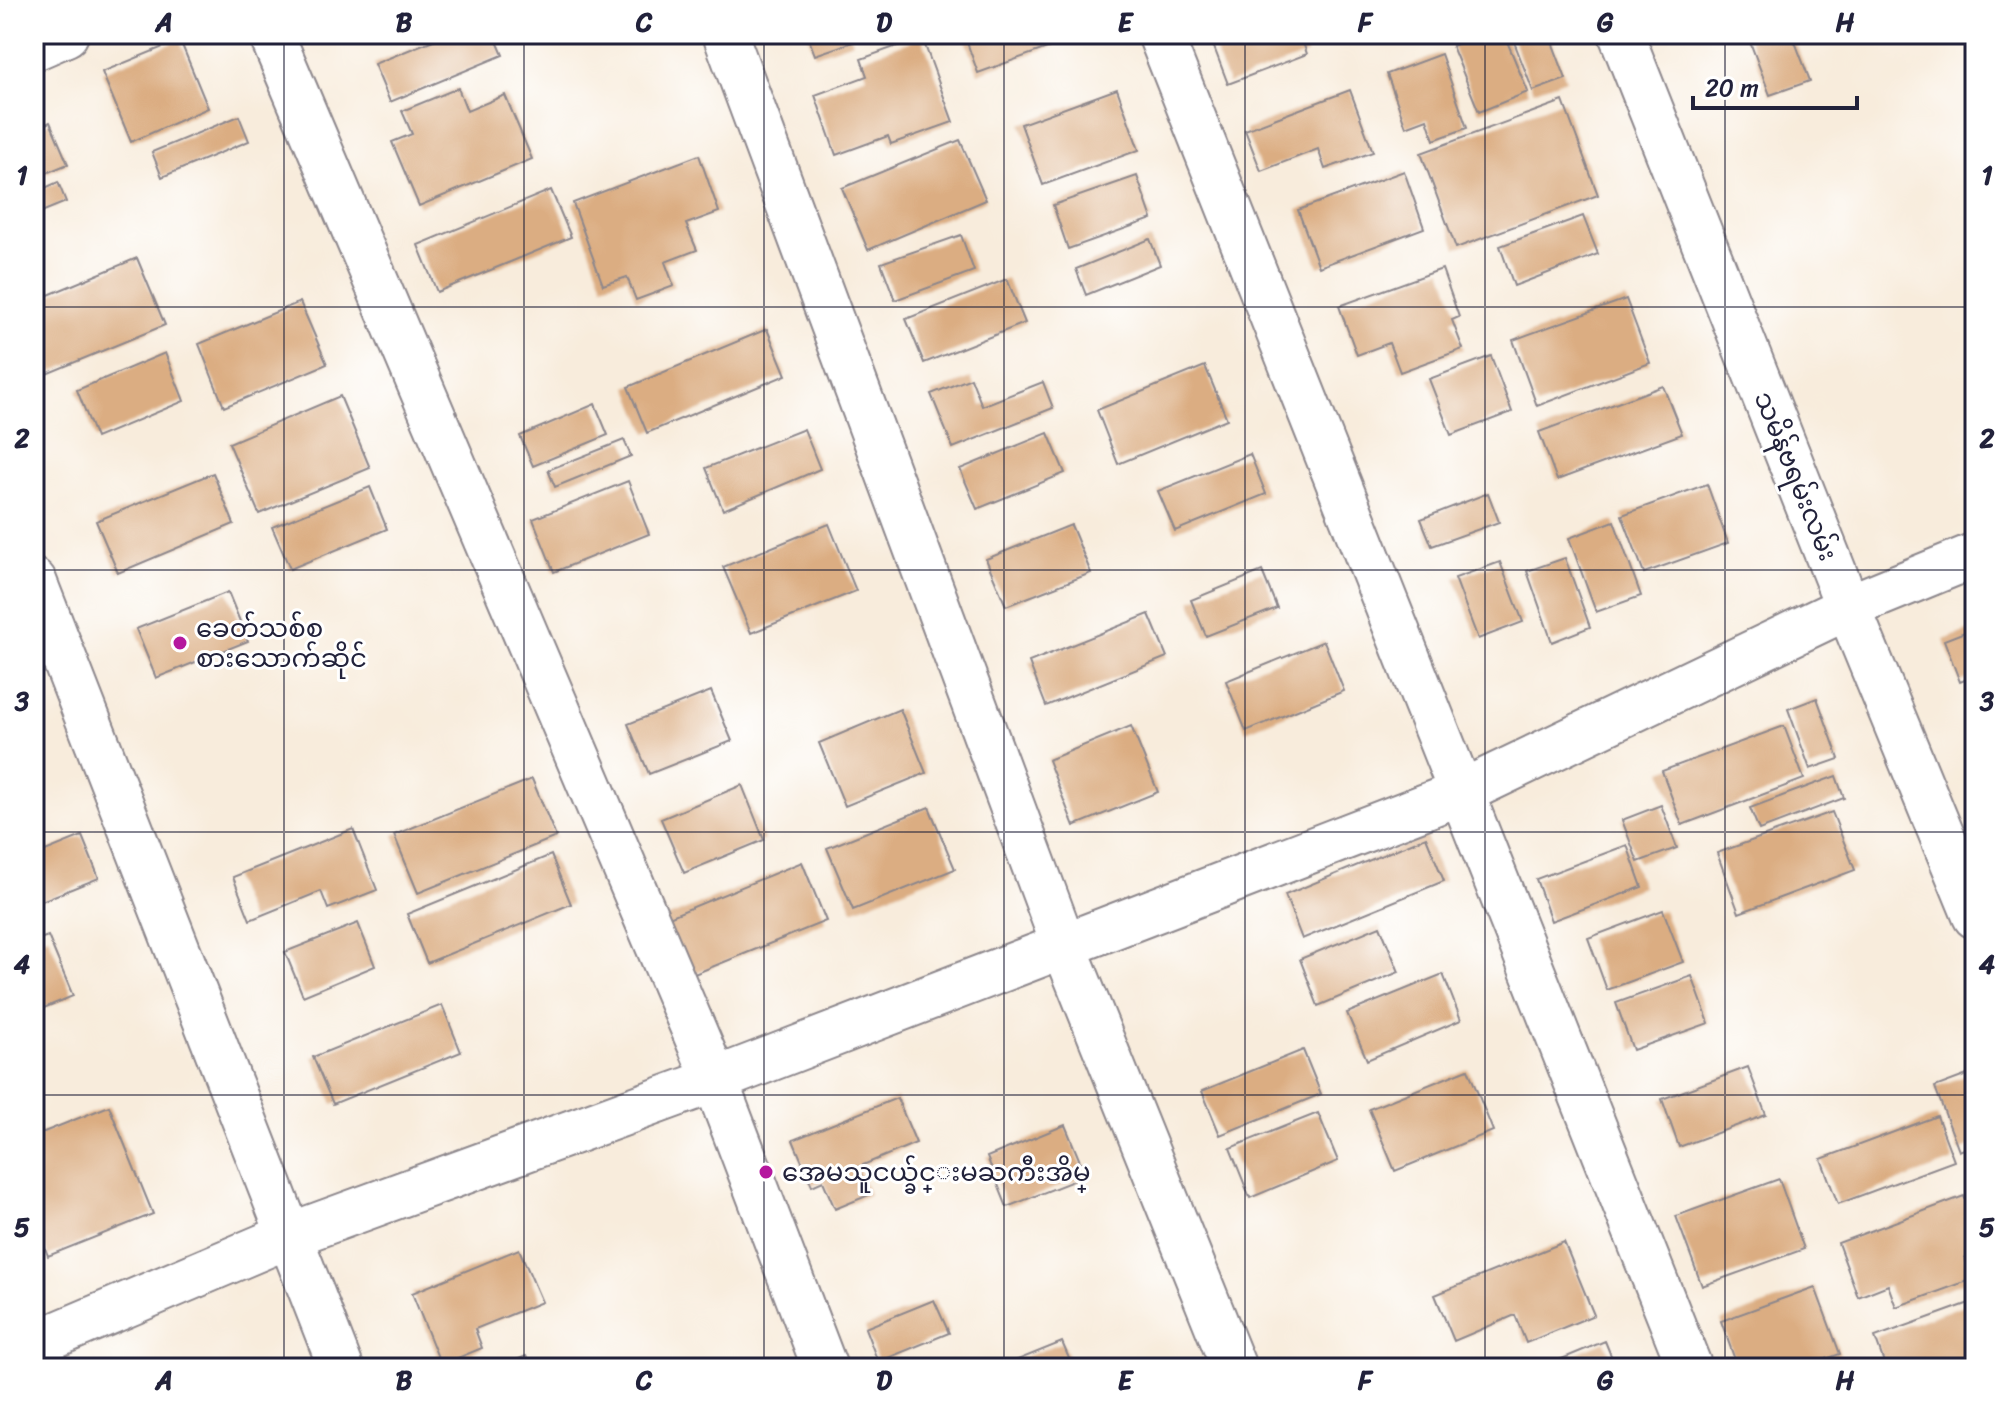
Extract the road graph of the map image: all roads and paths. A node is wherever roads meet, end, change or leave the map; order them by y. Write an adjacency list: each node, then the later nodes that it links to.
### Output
1 (66, 34): 6 (street)
2 (271, 34): 13 (street)
3 (725, 34): 12 (street)
4 (1160, 34): 10 (street)
5 (1621, 34): 9 (street, သမိန်ဗရမ်းလမ်း)
6 (34, 48)
7 (1975, 555): 9 (street)
8 (34, 581): 14 (street)
9 (1848, 607): 10 (street); 11 (street, သမိန်ဗရမ်းလမ်း)
10 (1460, 793): 12 (street); 19 (street)
11 (1975, 916)
12 (1064, 946): 13 (street); 18 (street)
13 (715, 1080): 14 (street); 17 (street)
14 (288, 1236): 15 (street); 16 (street)
15 (34, 1344)
16 (341, 1368)
17 (825, 1368)
18 (1234, 1368)
19 (1690, 1368)

